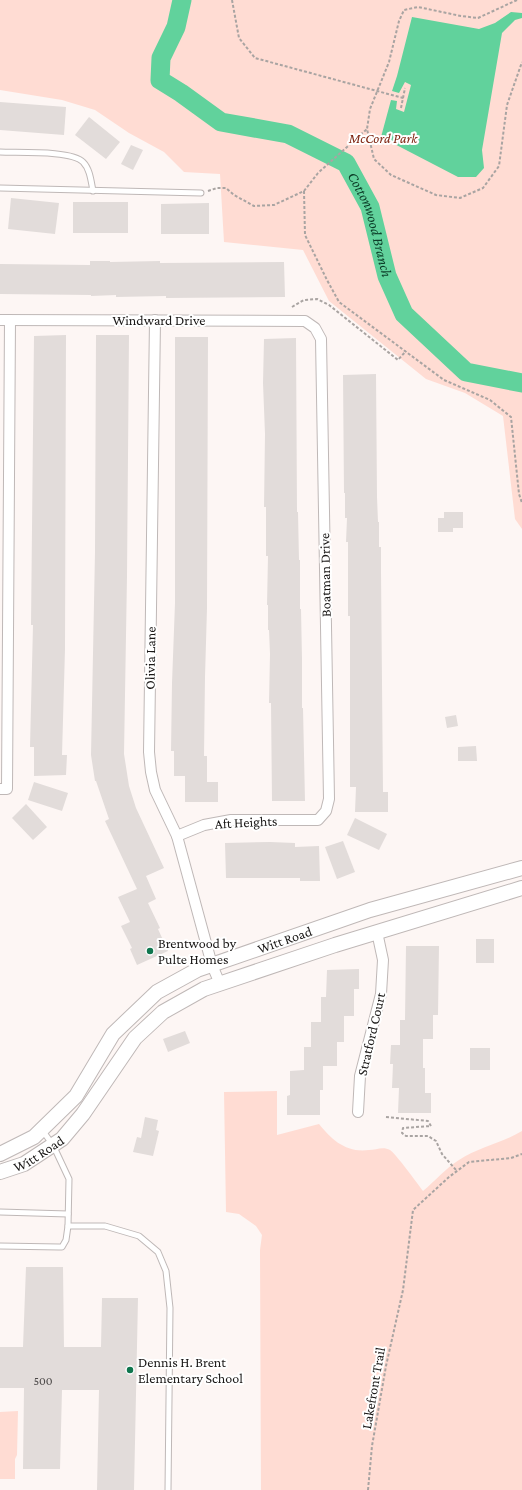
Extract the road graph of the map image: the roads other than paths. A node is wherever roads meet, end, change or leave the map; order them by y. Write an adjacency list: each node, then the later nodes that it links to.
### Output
1 (0, 152): 3 (lane)
2 (0, 188): 3 (lane)
3 (93, 191): 4 (lane)
4 (201, 193)
5 (5, 320): 6 (street, Windward Drive); 8 (street)
6 (155, 320): 7 (street, Windward Drive); 10 (street, Olivia Lane)
7 (316, 328): 9 (street, Boatman Drive)
8 (3, 789)
9 (318, 820): 10 (street, Aft Heights)
10 (177, 836): 15 (street, Olivia Lane)
11 (522, 868): 13 (street, Witt Road)
12 (522, 888): 14 (street, Witt Road)
13 (370, 910): 14 (street); 15 (street, Witt Road)
14 (377, 932): 16 (street, Witt Road); 19 (street, Stratford Court)
15 (212, 965): 16 (street, Olivia Lane); 17 (street, Witt Road)
16 (220, 984): 18 (street, Witt Road)
17 (91, 1071): 18 (street); 20 (street, Witt Road)
18 (106, 1082): 21 (street, Witt Road)
19 (358, 1112)
20 (41, 1130): 21 (lane); 22 (street, Witt Road)
21 (53, 1145): 23 (street, Witt Road); 25 (lane)
22 (0, 1154)
23 (0, 1172)
24 (0, 1212): 25 (lane)
25 (68, 1214): 26 (lane)
26 (68, 1226): 27 (lane); 28 (lane)
27 (0, 1246)
28 (168, 1490)

